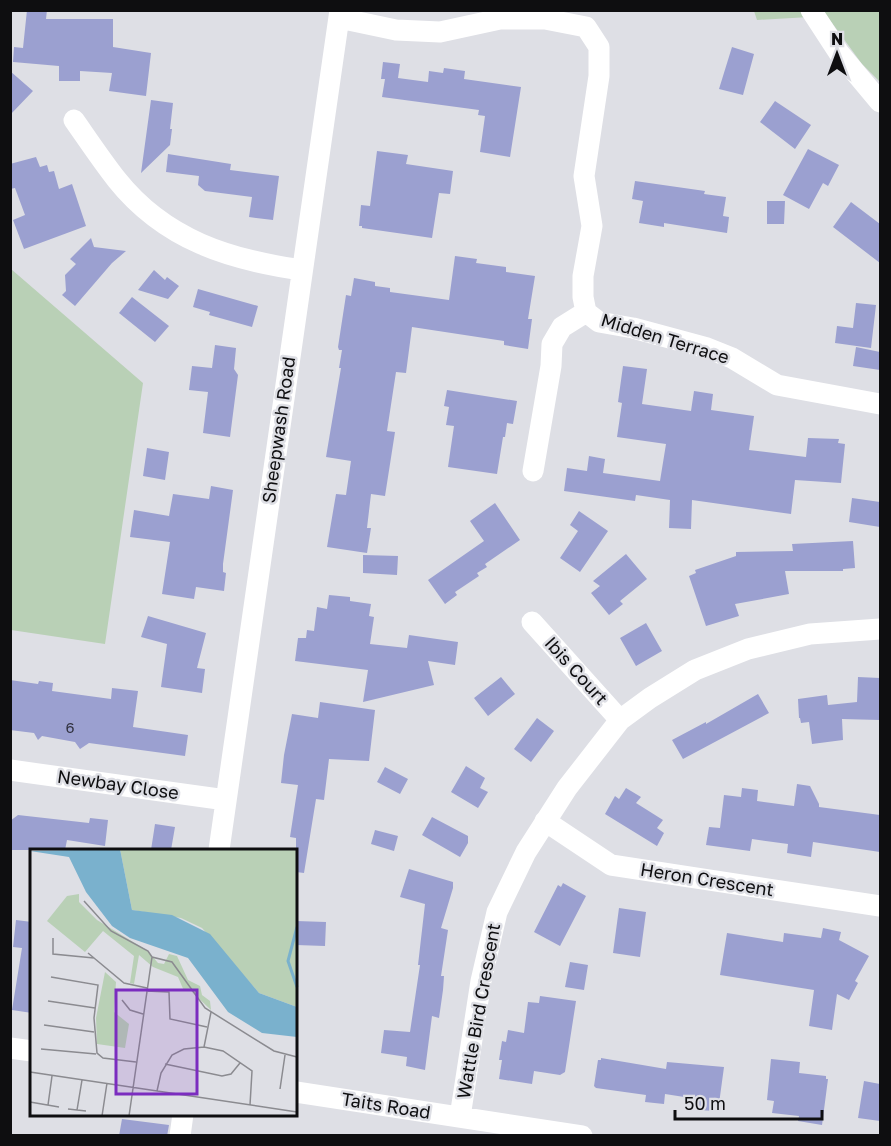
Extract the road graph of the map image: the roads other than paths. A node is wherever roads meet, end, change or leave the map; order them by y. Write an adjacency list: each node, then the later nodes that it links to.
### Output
1 (811, 10): 4 (street)
2 (339, 14): 3 (street, Midden Terrace); 6 (street, Sheepwash Road)
3 (545, 15): 7 (street, Midden Terrace)
4 (880, 102)
5 (74, 120): 6 (street)
6 (302, 270): 14 (street, Sheepwash Road)
7 (586, 312): 8 (street, Midden Terrace); 9 (street, Midden Terrace)
8 (880, 404)
9 (533, 471)
10 (532, 622): 12 (street, Ibis Court)
11 (880, 629): 12 (street, Wattle Bird Crescent)
12 (620, 720): 15 (street, Wattle Bird Crescent)
13 (10, 770): 14 (street, Newbay Close)
14 (226, 800): 16 (street, Sheepwash Road)
15 (545, 822): 17 (street, Heron Crescent); 22 (street, Wattle Bird Crescent)
16 (219, 849)
17 (880, 906)
18 (10, 1048): 19 (street)
19 (30, 1051)
20 (297, 1092): 22 (street, Taits Road)
21 (183, 1116): 24 (street)
22 (460, 1117): 23 (street, Taits Road)
23 (492, 1128): 25 (street, Taits Road)
24 (180, 1136)
25 (582, 1136)

